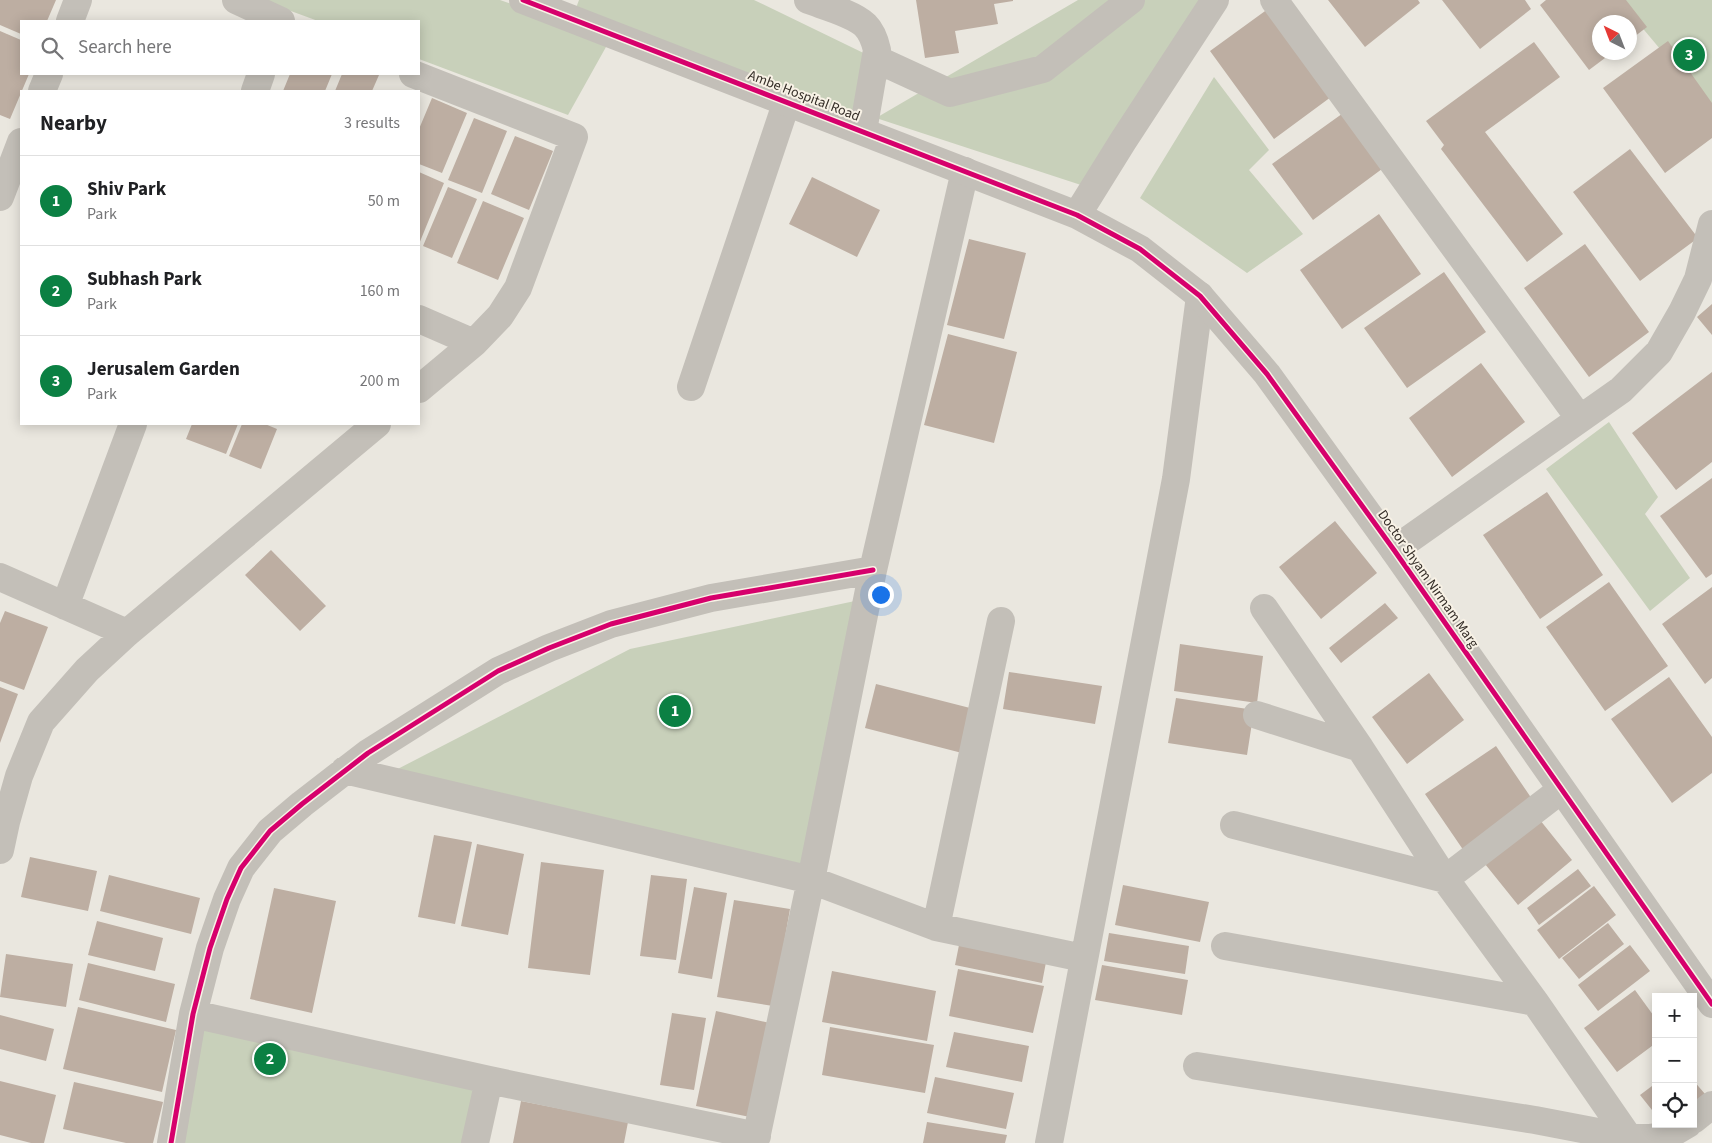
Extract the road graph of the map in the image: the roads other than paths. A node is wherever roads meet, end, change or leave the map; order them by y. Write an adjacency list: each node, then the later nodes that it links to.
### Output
1 (78, 0): 9 (street)
2 (236, 0): 10 (street)
3 (285, 0): 11 (street)
4 (523, 0): 18 (street, Ambe Hospital Road)
5 (808, 0): 12 (street)
6 (1131, 0): 12 (street)
7 (1215, 0): 25 (street)
8 (1274, 0): 32 (street)
9 (70, 20)
10 (279, 20)
11 (281, 20)
12 (876, 59): 20 (street)
13 (49, 75): 16 (street)
14 (261, 75): 17 (street)
15 (416, 75): 29 (street)
16 (42, 90)
17 (255, 90)
18 (787, 102): 20 (street, Ambe Hospital Road); 30 (street)
19 (0, 131): 21 (street)
20 (863, 131): 23 (street, Ambe Hospital Road)
21 (20, 141)
22 (20, 144): 24 (street)
23 (965, 171): 25 (street, Ambe Hospital Road); 36 (street)
24 (0, 197)
25 (1077, 215): 27 (street, Doctor Shyam Nirmam Marg)
26 (1712, 224): 32 (street)
27 (1200, 296): 35 (street, Doctor Shyam Nirmam Marg); 53 (street)
28 (420, 319): 29 (street)
29 (474, 343): 31 (street)
30 (692, 387)
31 (420, 388)
32 (1580, 419): 35 (street)
33 (133, 425): 38 (street)
34 (376, 425): 41 (street)
35 (1394, 550): 45 (street, Doctor Shyam Nirmam Marg)
36 (873, 570): 44 (street); 50 (street)
37 (0, 578): 38 (street)
38 (65, 606): 41 (street)
39 (1264, 608): 43 (street)
40 (1001, 621): 51 (street)
41 (127, 633): 46 (street)
42 (1257, 716): 43 (street)
43 (1360, 748): 49 (street)
44 (345, 770): 50 (street); 56 (street)
45 (1561, 790): 49 (street); 55 (street, Doctor Shyam Nirmam Marg)
46 (3, 821): 48 (street)
47 (1234, 825): 49 (street)
48 (0, 850)
49 (1445, 879): 54 (street)
50 (811, 880): 51 (street); 63 (street)
51 (936, 926): 53 (street)
52 (1225, 946): 54 (street)
53 (1083, 958): 66 (street)
54 (1535, 1002): 62 (street)
55 (1712, 1004)
56 (193, 1014): 58 (street); 64 (street)
57 (1197, 1066): 62 (street)
58 (489, 1080): 63 (street); 65 (street)
59 (1712, 1105): 60 (street)
60 (1697, 1117)
61 (1681, 1128): 62 (street)
62 (1629, 1138)
63 (756, 1140)
64 (171, 1143)
65 (475, 1143)
66 (1049, 1143)

